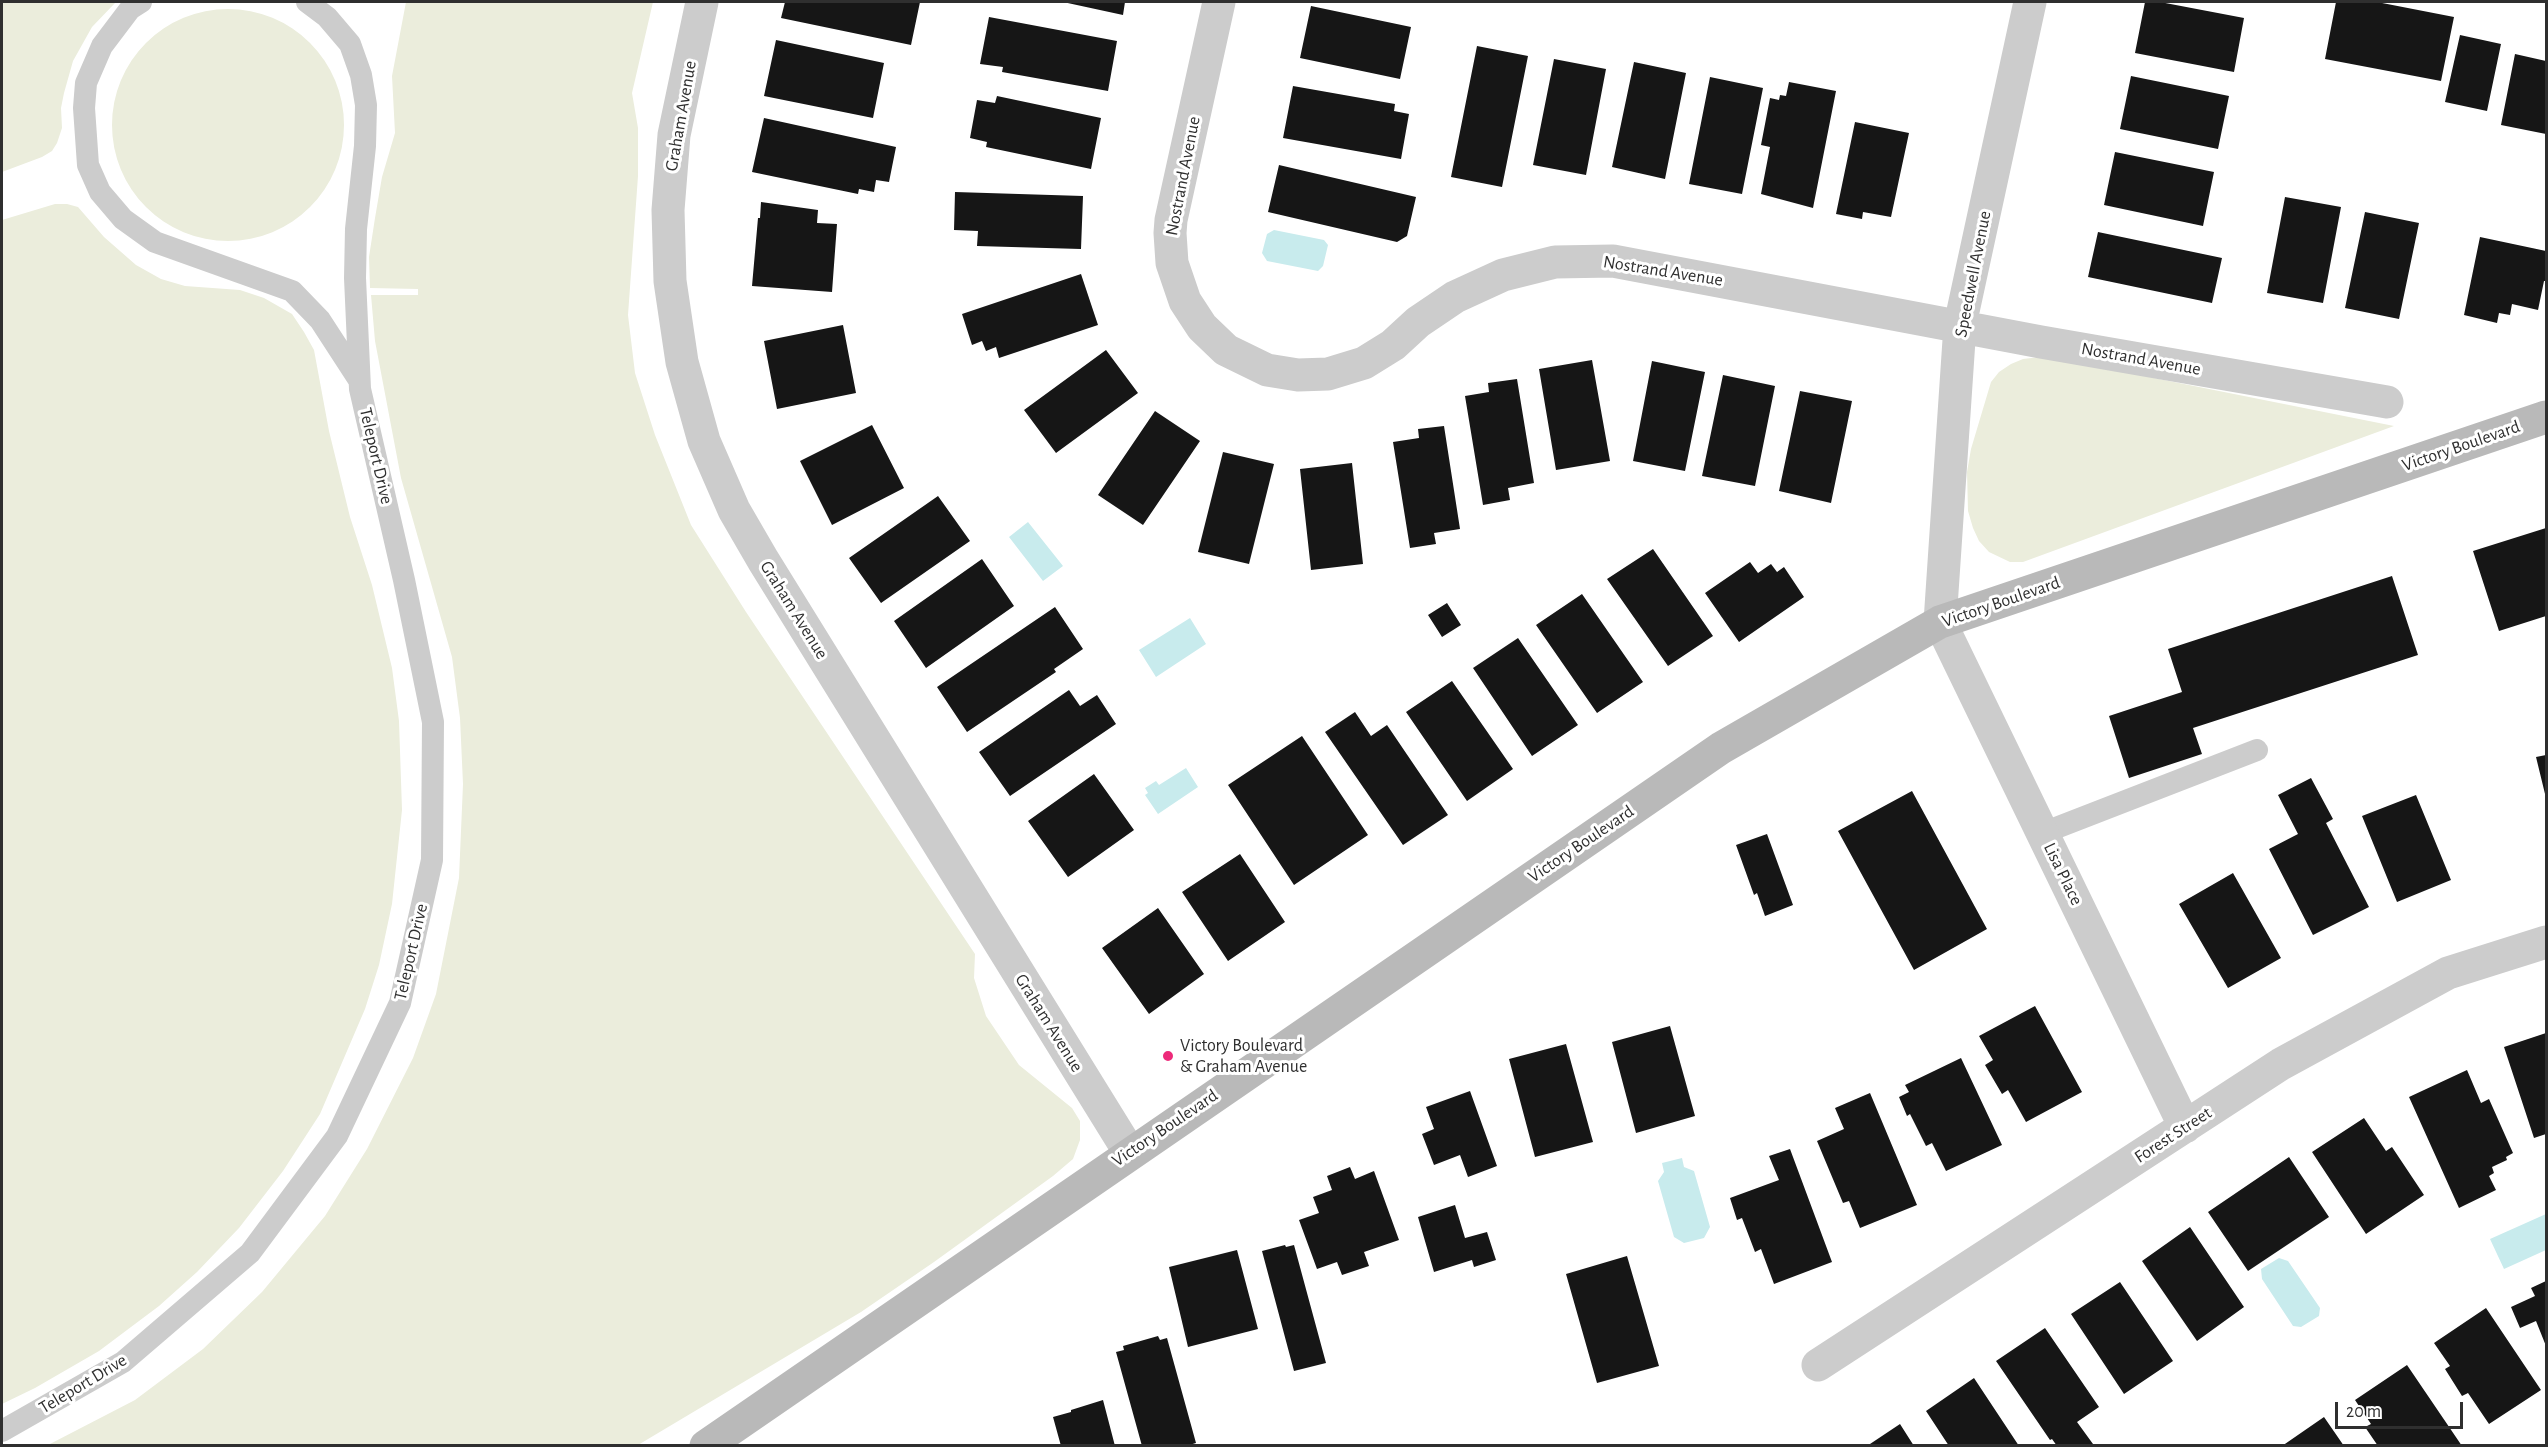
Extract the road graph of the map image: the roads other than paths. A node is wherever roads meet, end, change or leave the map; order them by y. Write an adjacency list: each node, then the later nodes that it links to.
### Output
1 (141, 2): 7 (lane, Teleport Drive)
2 (307, 2): 7 (lane, Teleport Drive)
3 (702, 2): 15 (street, Graham Avenue)
4 (1219, 2): 6 (street, Nostrand Avenue)
5 (2030, 2): 6 (street, Speedwell Avenue)
6 (1960, 325): 8 (street, Nostrand Avenue); 10 (street, Speedwell Avenue)
7 (360, 382): 17 (lane, Teleport Drive)
8 (2387, 402)
9 (2547, 417): 10 (main road, Victory Boulevard)
10 (1940, 622): 12 (street, Lisa Place); 15 (main road, Victory Boulevard)
11 (2258, 750): 12 (lane)
12 (2043, 833): 14 (street, Lisa Place)
13 (2547, 942): 14 (street, Forest Street)
14 (2185, 1127): 16 (street, Forest Street)
15 (1130, 1153): 18 (main road, Victory Boulevard)
16 (1818, 1365)
17 (2, 1431)
18 (716, 1443)

